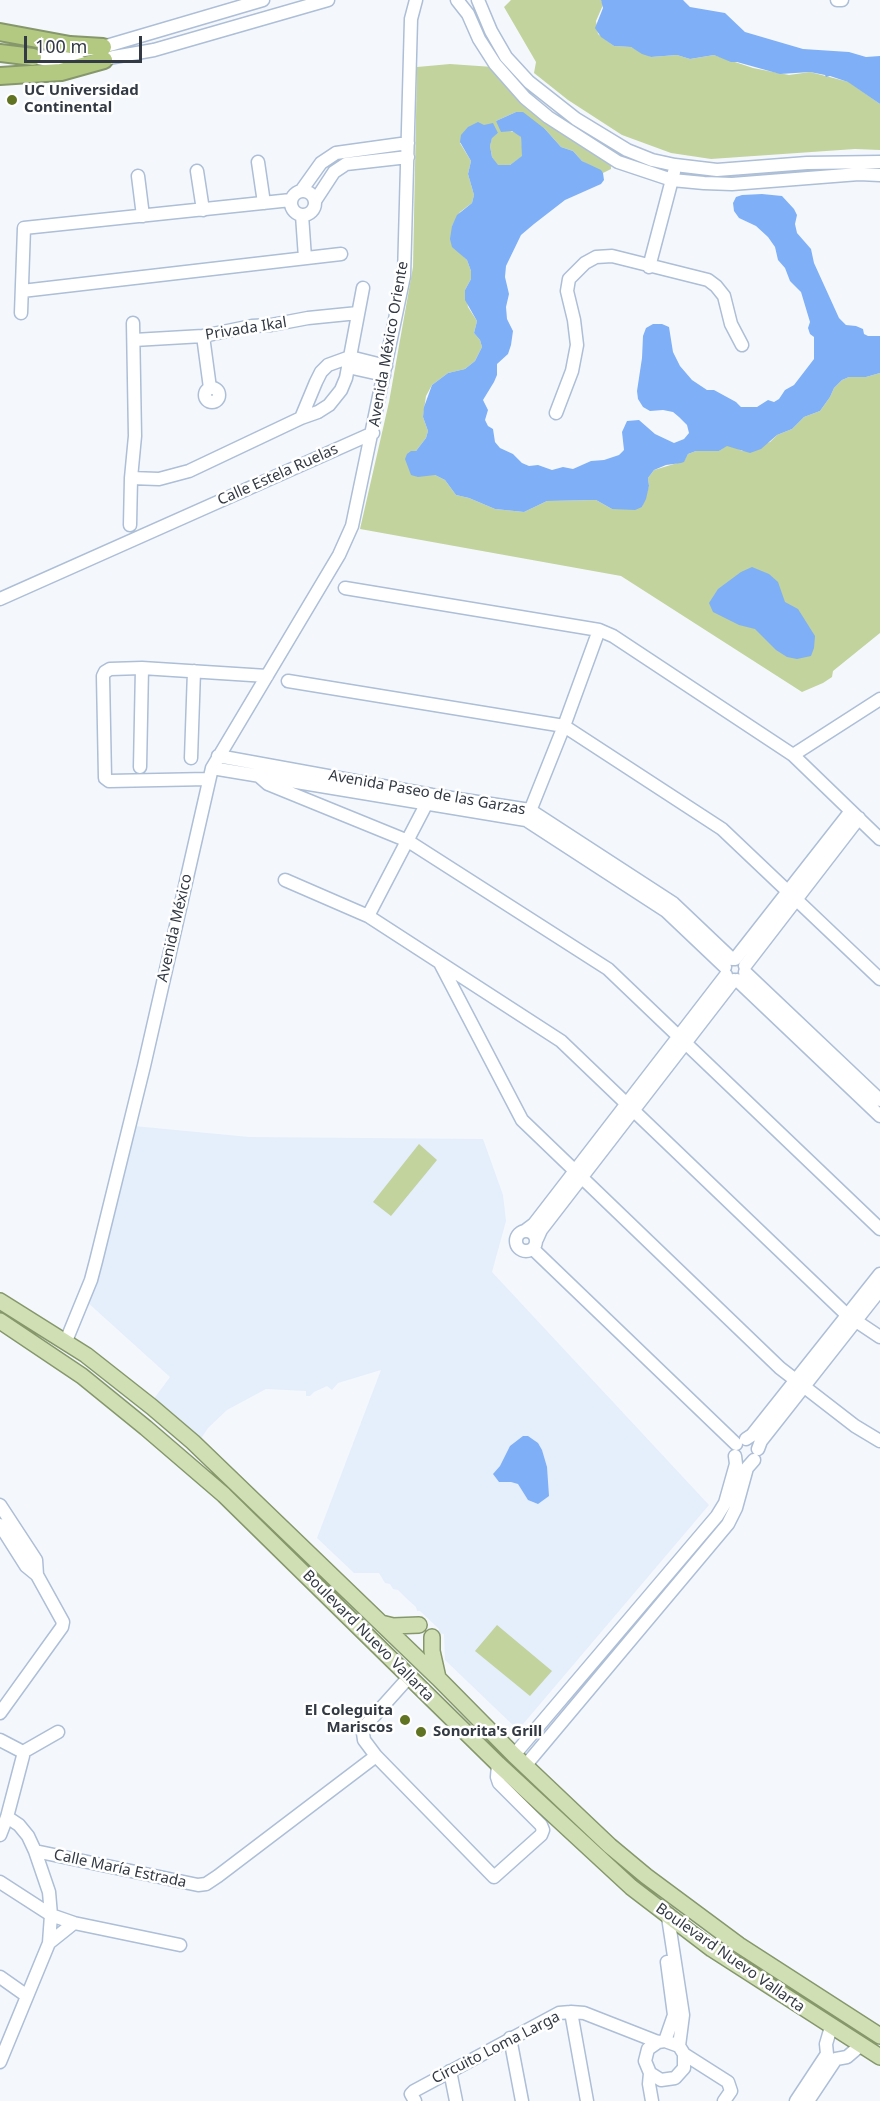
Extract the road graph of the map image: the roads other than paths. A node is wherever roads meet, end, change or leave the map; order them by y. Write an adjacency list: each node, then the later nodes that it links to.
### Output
1 (262, 0): 6 (street); 9 (street)
2 (328, 0): 6 (street)
3 (416, 0): 13 (street, Avenida México Oriente)
4 (457, 0): 11 (street)
5 (478, 0): 11 (street)
6 (267, 19): 9 (street)
7 (0, 32): 9 (highway)
8 (0, 53): 10 (highway)
9 (104, 53): 10 (street); 12 (highway)
10 (33, 57)
11 (501, 61): 17 (street); 21 (street)
12 (0, 76)
13 (408, 143): 14 (street, Avenida México Oriente); 22 (street)
14 (408, 157): 24 (street); 41 (street, Avenida México Oriente)
15 (258, 162): 25 (street)
16 (880, 162): 17 (street)
17 (675, 165): 21 (street)
18 (197, 171): 26 (street)
19 (880, 175): 21 (street)
20 (138, 177): 28 (street)
21 (672, 180): 31 (street)
22 (301, 191): 23 (street); 24 (street)
23 (291, 200): 25 (street); 27 (street)
24 (315, 201): 27 (street)
25 (264, 203): 26 (street)
26 (203, 210): 28 (street)
27 (303, 215): 30 (street)
28 (143, 216): 33 (street)
29 (341, 254): 30 (street)
30 (305, 258): 33 (street)
31 (649, 267): 39 (street); 43 (street)
32 (363, 288): 34 (street)
33 (22, 291): 35 (street)
34 (358, 313): 37 (street, Privada Ikal); 40 (street)
35 (21, 314)
36 (133, 323): 38 (street)
37 (203, 336): 38 (street, Privada Ikal); 42 (street)
38 (134, 340): 46 (street)
39 (742, 345)
40 (349, 362): 41 (street); 44 (street); 44 (street)
41 (386, 371): 45 (street, Avenida México Oriente)
42 (210, 388)
43 (556, 413)
44 (301, 418): 46 (street)
45 (373, 433): 48 (street, Avenida México Oriente); 50 (street, Calle Estela Ruelas)
46 (131, 478): 47 (street)
47 (130, 525)
48 (347, 541): 54 (street, Avenida México)
49 (345, 588): 51 (street)
50 (0, 599)
51 (599, 630): 57 (street); 58 (street)
52 (142, 668): 53 (street); 61 (street); 63 (street, Avenida Paseo de las Garzas)
53 (194, 671): 54 (street); 60 (street)
54 (267, 676): 59 (street, Avenida México)
55 (288, 681): 57 (street)
56 (880, 699): 58 (street)
57 (564, 726): 66 (street); 71 (street)
58 (794, 755): 67 (street)
59 (218, 756): 62 (street, Avenida Paseo de las Garzas); 63 (street, Avenida México)
60 (190, 758)
61 (140, 767)
62 (262, 771): 63 (street, Avenida Paseo de las Garzas); 64 (street); 65 (street, Avenida Paseo de las Garzas)
63 (210, 774): 90 (street, Avenida México)
64 (291, 788): 65 (street, Avenida Paseo de las Garzas); 69 (street)
65 (429, 799): 66 (street, Avenida Paseo de las Garzas); 69 (street)
66 (528, 815): 74 (street, Avenida Paseo de las Garzas)
67 (855, 815): 68 (street); 71 (street)
68 (880, 838)
69 (408, 841): 72 (street); 76 (street)
70 (285, 880): 72 (street)
71 (792, 895): 74 (street); 75 (street)
72 (368, 916): 73 (street)
73 (439, 961): 78 (street); 80 (street)
74 (735, 970): 76 (street); 77 (street, Avenida Paseo de las Garzas); 79 (street, Avenida Paseo de las Garzas)
75 (880, 979)
76 (682, 1040): 78 (street); 81 (street)
77 (880, 1100)
78 (630, 1107): 80 (street); 87 (street)
79 (880, 1116)
80 (578, 1174): 82 (street); 83 (street); 91 (street)
81 (880, 1229)
82 (526, 1230): 83 (street); 83 (street)
83 (535, 1244): 93 (street)
84 (880, 1274): 87 (street)
85 (880, 1290): 87 (street)
86 (0, 1300): 90 (main road, Boulevard Nuevo Vallarta)
87 (851, 1318): 89 (street); 91 (street)
88 (0, 1321): 102 (main road, Boulevard Nuevo Vallarta)
89 (880, 1337)
90 (66, 1341): 103 (main road, Boulevard Nuevo Vallarta)
91 (799, 1384): 92 (street); 93 (street); 94 (street)
92 (880, 1441)
93 (739, 1446): 94 (street); 94 (street); 96 (street)
94 (756, 1455): 97 (street)
95 (0, 1505): 99 (street)
96 (717, 1516): 97 (street); 100 (street)
97 (728, 1524): 101 (street)
98 (0, 1525): 99 (street)
99 (37, 1575): 111 (street)
100 (641, 1606): 101 (street); 109 (street)
101 (652, 1615): 110 (street)
102 (354, 1622): 106 (main road); 107 (main road, Boulevard Nuevo Vallarta)
103 (381, 1623): 104 (main road); 106 (main road, Boulevard Nuevo Vallarta)
104 (419, 1625)
105 (432, 1637): 108 (main road)
106 (408, 1650): 107 (main road, Boulevard Nuevo Vallarta)
107 (413, 1669): 108 (main road, Boulevard Nuevo Vallarta); 118 (street); 119 (main road, Boulevard Nuevo Vallarta)
108 (438, 1678): 117 (main road, Boulevard Nuevo Vallarta)
109 (561, 1700): 110 (street); 112 (street)
110 (573, 1708): 114 (street)
111 (0, 1713)
112 (538, 1728): 114 (street); 117 (street)
113 (58, 1732): 116 (street)
114 (549, 1737): 120 (street)
115 (0, 1740): 116 (street)
116 (22, 1752): 121 (street)
117 (514, 1755): 120 (main road, Boulevard Nuevo Vallarta)
118 (375, 1756): 119 (street); 124 (street, Calle María Estrada)
119 (498, 1764): 125 (main road, Boulevard Nuevo Vallarta)
120 (525, 1766): 123 (main road, Boulevard Nuevo Vallarta)
121 (7, 1817): 122 (street); 124 (street)
122 (0, 1835)
123 (610, 1846): 125 (main road); 137 (main road, Boulevard Nuevo Vallarta)
124 (35, 1851): 128 (street)
125 (598, 1859): 127 (main road, Boulevard Nuevo Vallarta)
126 (0, 1882): 128 (street)
127 (664, 1913): 135 (street); 136 (main road, Boulevard Nuevo Vallarta)
128 (51, 1915): 129 (street); 130 (street)
129 (74, 1923): 130 (street); 131 (street)
130 (49, 1943): 133 (street)
131 (180, 1945)
132 (0, 1977): 133 (street)
133 (27, 1996): 144 (street)
134 (571, 2012): 138 (street, Circuito Loma Larga); 139 (street, Circuito Loma Larga); 150 (street)
135 (678, 2015): 139 (street); 141 (street)
136 (831, 2027): 140 (main road, Boulevard Nuevo Vallarta); 142 (street)
137 (880, 2036)
138 (510, 2038): 145 (street, Circuito Loma Larga); 149 (street)
139 (662, 2041): 141 (street); 146 (street)
140 (861, 2045): 142 (street); 143 (main road, Boulevard Nuevo Vallarta)
141 (681, 2050): 146 (street); 152 (street)
142 (831, 2057): 153 (street); 154 (street)
143 (880, 2057)
144 (0, 2062)
145 (450, 2071): 147 (street, Circuito Loma Larga); 148 (street)
146 (650, 2073): 151 (street)
147 (415, 2101)
148 (456, 2101)
149 (522, 2101)
150 (587, 2101)
151 (652, 2101)
152 (724, 2101)
153 (796, 2101)
154 (808, 2101)

